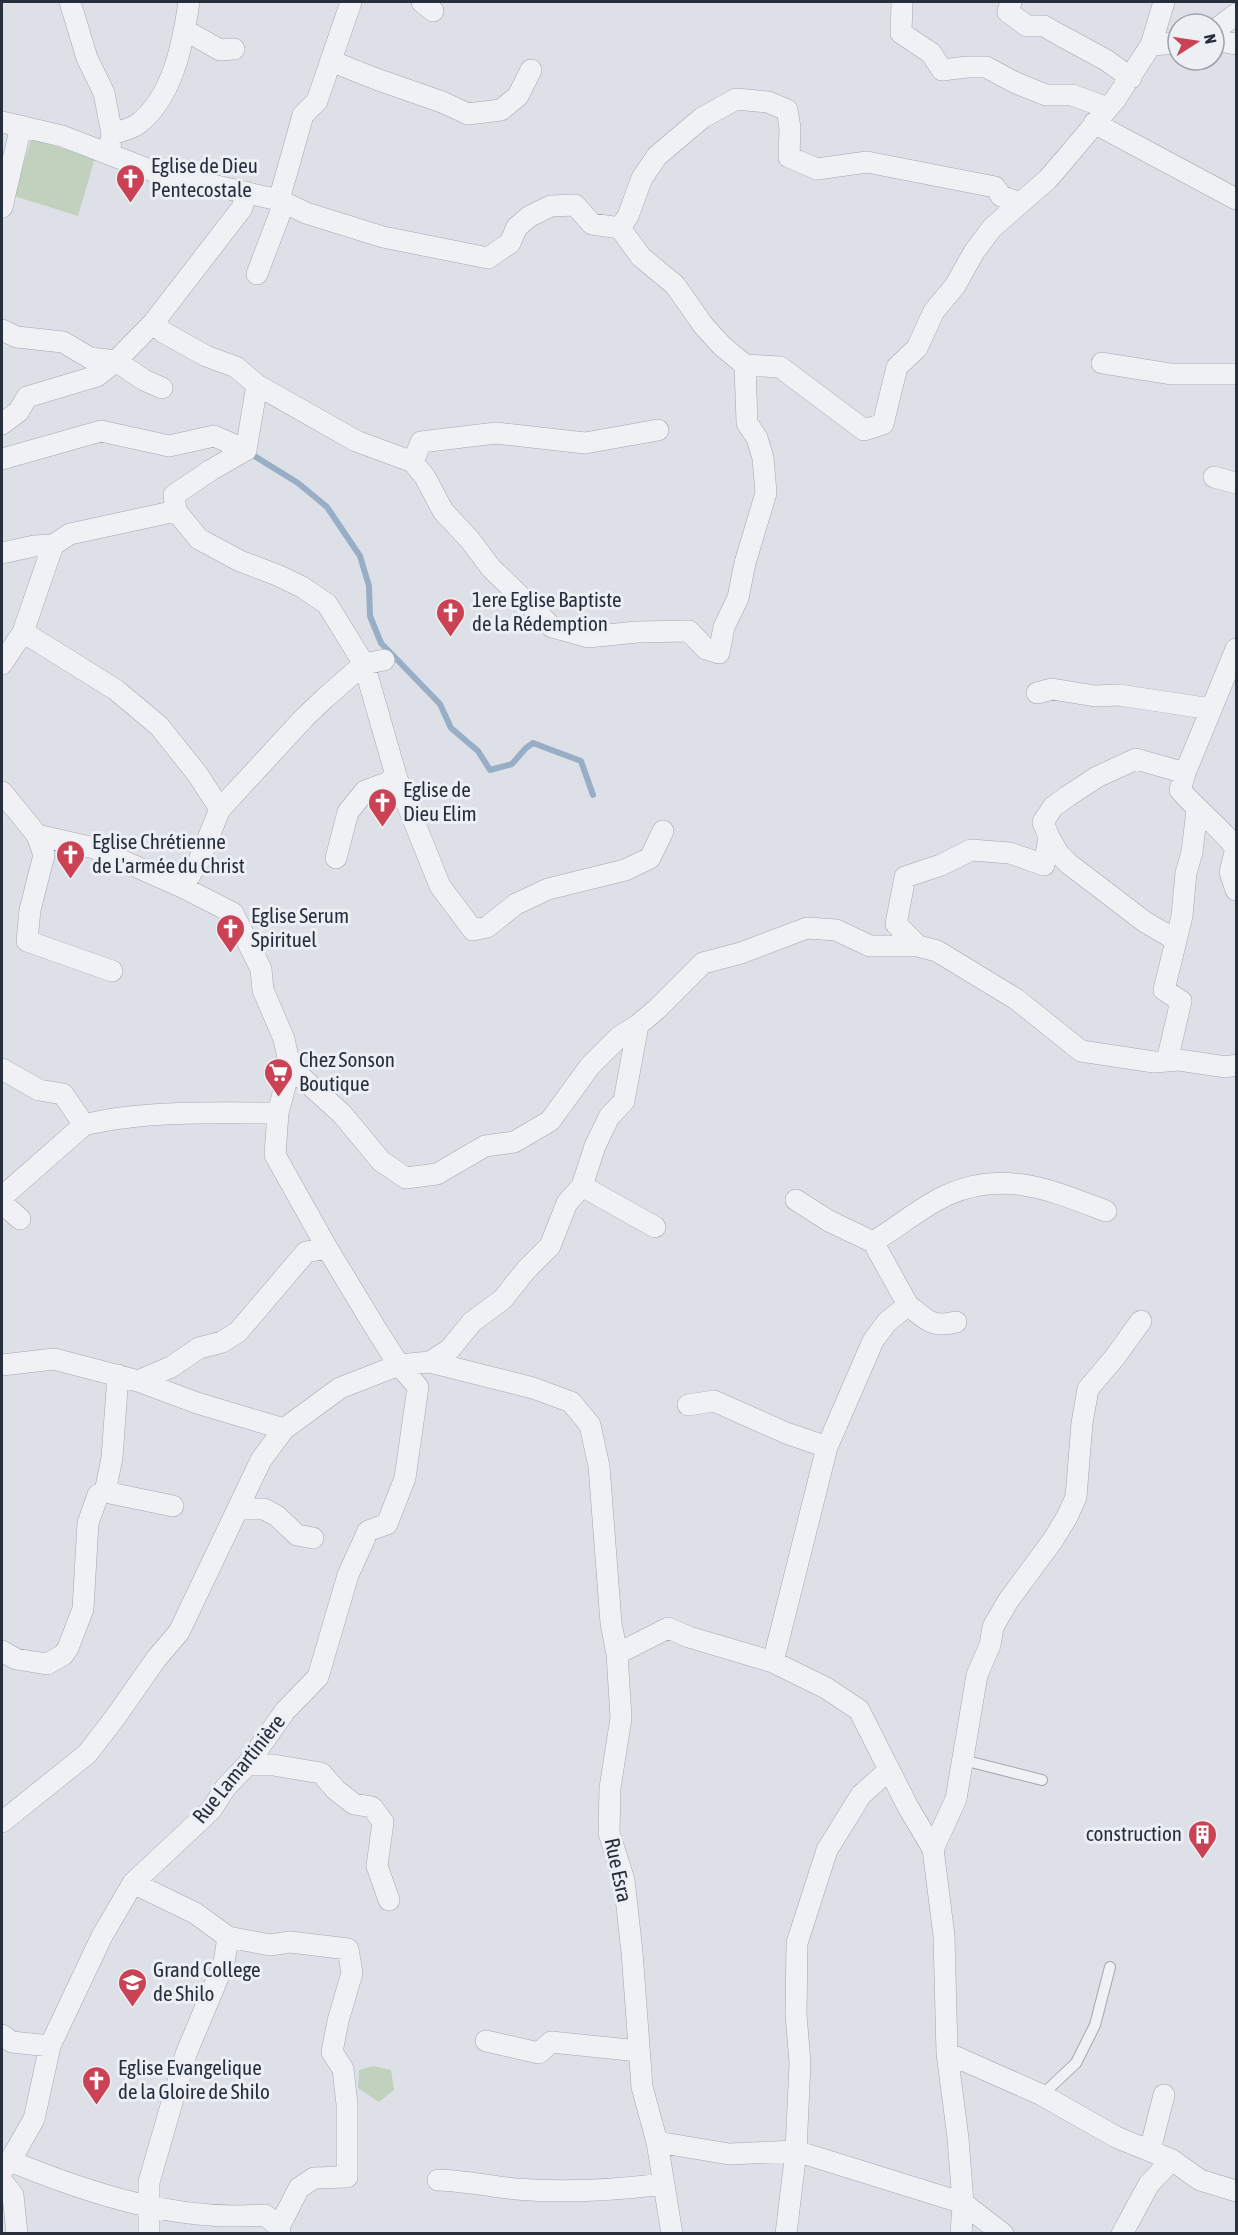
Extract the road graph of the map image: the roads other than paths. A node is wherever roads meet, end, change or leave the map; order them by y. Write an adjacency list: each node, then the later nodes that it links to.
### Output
1 (70, 2): 16 (street)
2 (189, 2): 7 (street)
3 (351, 2): 11 (street)
4 (902, 2): 14 (street)
5 (1011, 2): 13 (street)
6 (1164, 2): 9 (street)
7 (185, 30): 10 (street); 16 (street)
8 (1166, 44): 9 (street)
9 (1151, 45): 13 (street)
10 (234, 49)
11 (331, 61): 12 (street); 19 (street)
12 (531, 70)
13 (1131, 78): 14 (street)
14 (1101, 116): 18 (street); 20 (street)
15 (11, 124): 16 (street); 21 (street)
16 (110, 144): 17 (street)
17 (246, 192): 19 (street); 24 (street)
18 (1236, 199)
19 (282, 201): 22 (street); 23 (street)
20 (1020, 203): 22 (street); 28 (street)
21 (2, 207)
22 (620, 228): 28 (street)
23 (257, 274)
24 (154, 322): 26 (street); 30 (street)
25 (2, 330): 26 (street)
26 (116, 361): 31 (street); 32 (street)
27 (1102, 363): 29 (street)
28 (745, 365): 36 (street)
29 (1236, 374)
30 (257, 385): 34 (street); 36 (street)
31 (162, 388)
32 (2, 424)
33 (658, 430): 36 (street)
34 (246, 450): 35 (street); 39 (street)
35 (2, 459)
36 (413, 462)
37 (1214, 477): 38 (street)
38 (1236, 483)
39 (176, 511): 40 (street); 44 (street)
40 (53, 545): 41 (street); 42 (street)
41 (2, 553)
42 (23, 632): 45 (street); 51 (street)
43 (1236, 649): 47 (street)
44 (374, 662): 49 (street); 51 (street)
45 (2, 664)
46 (1036, 693): 47 (street)
47 (1211, 709): 48 (street)
48 (1185, 773): 52 (street); 55 (street)
49 (397, 779): 53 (street); 56 (street)
50 (2, 792): 54 (street)
51 (220, 809): 57 (street)
52 (1197, 810): 58 (street); 59 (street)
53 (663, 831)
54 (37, 835): 57 (street); 61 (street)
55 (1049, 837): 59 (street); 60 (street)
56 (336, 858)
57 (182, 887): 65 (street)
58 (1236, 890)
59 (1176, 940): 63 (street)
60 (918, 946): 62 (street); 63 (street)
61 (112, 970)
62 (639, 1025): 65 (street); 69 (street)
63 (1167, 1061): 64 (street)
64 (1236, 1065)
65 (290, 1067): 67 (street)
66 (2, 1069): 68 (street)
67 (278, 1113): 68 (street); 77 (street)
68 (84, 1125): 70 (street)
69 (582, 1186): 75 (street); 81 (street)
70 (2, 1197)
71 (796, 1200): 76 (street)
72 (2, 1203): 74 (street)
73 (1106, 1210): 76 (street)
74 (20, 1219)
75 (655, 1227)
76 (873, 1242): 78 (street)
77 (327, 1248): 83 (street); 84 (street)
78 (908, 1305): 80 (street); 87 (street)
79 (1141, 1321): 95 (street)
80 (956, 1322)
81 (430, 1362): 83 (street); 93 (street, Rue Esra)
82 (2, 1365): 84 (street)
83 (399, 1365): 86 (street); 96 (street, Rue Lamartinière)
84 (128, 1378): 86 (street); 88 (street)
85 (688, 1405): 87 (street)
86 (284, 1429): 90 (street)
87 (827, 1447): 94 (street)
88 (105, 1492): 89 (street); 92 (street)
89 (173, 1506)
90 (238, 1509): 91 (street); 99 (street)
91 (313, 1538)
92 (2, 1652)
93 (617, 1654): 94 (street); 108 (street, Rue Esra)
94 (772, 1662): 97 (street)
95 (963, 1760): 98 (lane); 100 (street)
96 (247, 1765): 101 (street, Rue Lamartinière); 102 (street)
97 (890, 1770): 100 (street); 114 (street)
98 (1042, 1780)
99 (2, 1822)
100 (933, 1849): 109 (street)
101 (134, 1883): 103 (street); 107 (street, Rue Lamartinière)
102 (389, 1900)
103 (228, 1937): 122 (street); 123 (street)
104 (1110, 1967): 111 (lane)
105 (2, 2036): 107 (street)
106 (486, 2041): 108 (street)
107 (50, 2046): 116 (street, Rue Lamartinière)
108 (639, 2050): 112 (street, Rue Esra)
109 (947, 2053): 111 (street); 121 (street)
110 (1164, 2095): 113 (street)
111 (1042, 2096): 113 (street)
112 (657, 2142): 114 (street); 119 (street, Rue Esra)
113 (1150, 2150): 115 (street)
114 (796, 2151): 121 (street); 127 (street)
115 (1172, 2160): 120 (street); 130 (street)
116 (6, 2166): 122 (street)
117 (438, 2180): 119 (street)
118 (2, 2181): 124 (street)
119 (664, 2184): 126 (street, Rue Esra)
120 (1236, 2191)
121 (963, 2203): 128 (street); 129 (street)
122 (150, 2208): 123 (street); 125 (street)
123 (279, 2230)
124 (17, 2234)
125 (149, 2234)
126 (672, 2234)
127 (786, 2234)
128 (961, 2234)
129 (1003, 2234)
130 (1122, 2234)

